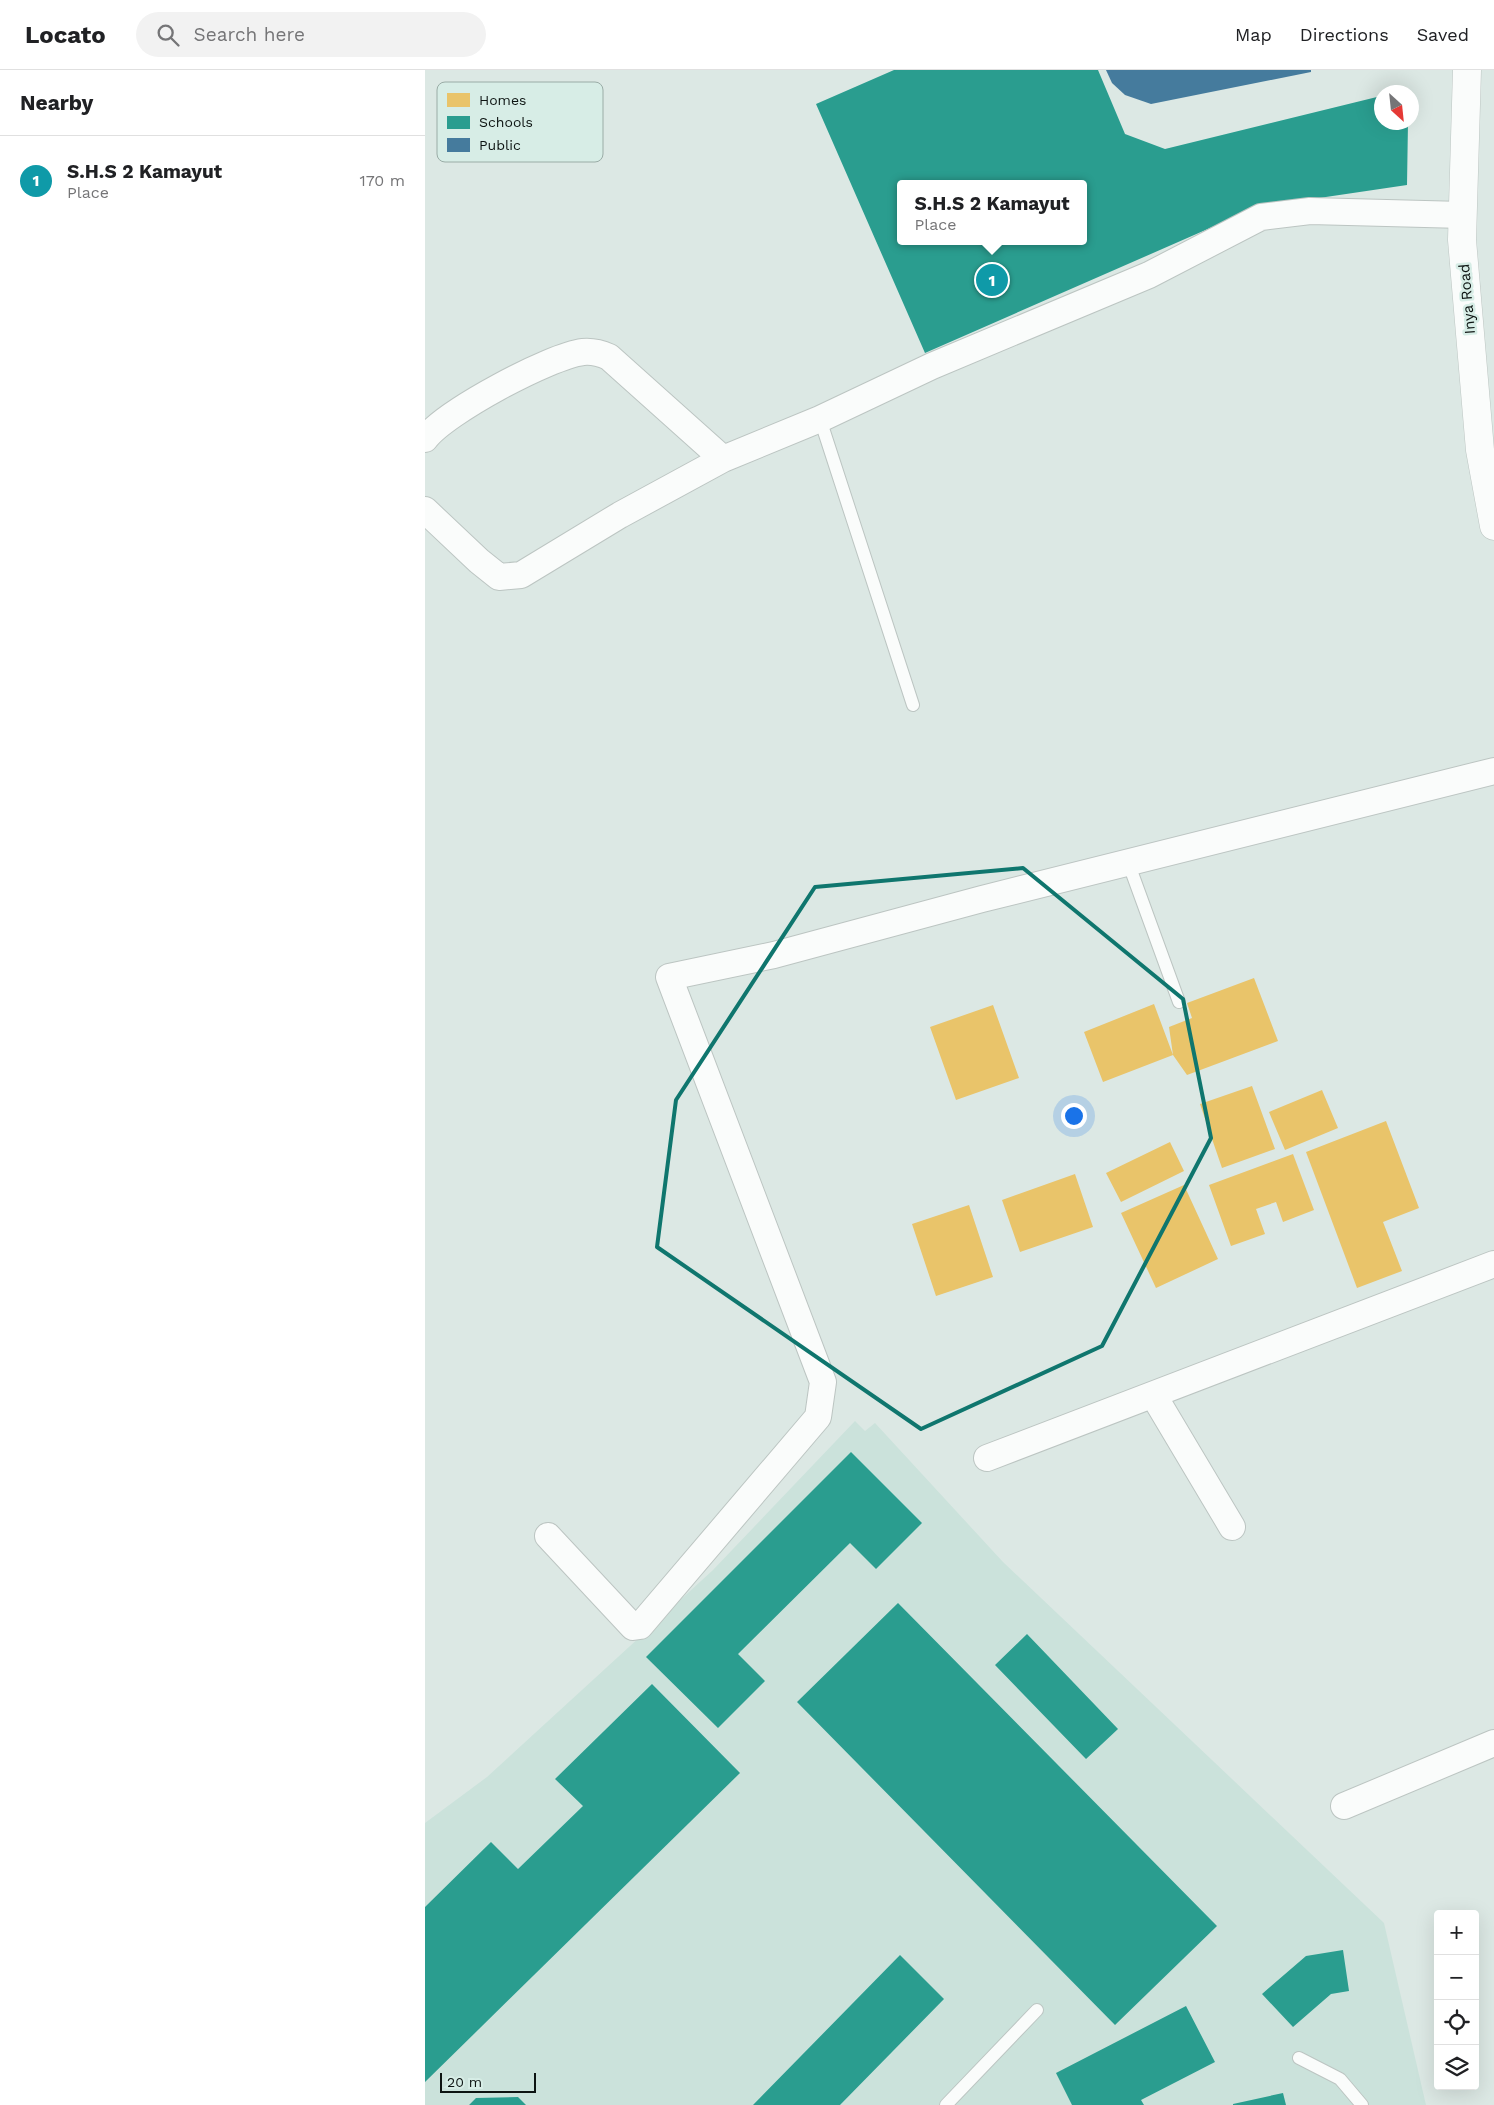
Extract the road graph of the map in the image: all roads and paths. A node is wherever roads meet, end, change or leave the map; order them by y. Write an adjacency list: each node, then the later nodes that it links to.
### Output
1 (1467, 70): 2 (main road, Inya Road)
2 (1463, 215): 3 (street); 7 (main road, Inya Road)
3 (820, 420): 5 (street); 8 (lane)
4 (425, 439): 5 (street)
5 (723, 459): 6 (street)
6 (425, 510)
7 (1494, 526)
8 (913, 705)
9 (1494, 771): 10 (street)
10 (1128, 862): 11 (lane); 16 (street)
11 (1179, 1002)
12 (1494, 1264): 13 (street)
13 (1154, 1396): 14 (street); 15 (street)
14 (987, 1458)
15 (1232, 1527)
16 (547, 1536)
17 (1494, 1743): 18 (street)
18 (1344, 1806)
19 (1037, 2010): 21 (lane)
20 (1299, 2058): 22 (lane)
21 (946, 2105)
22 (1362, 2105)

